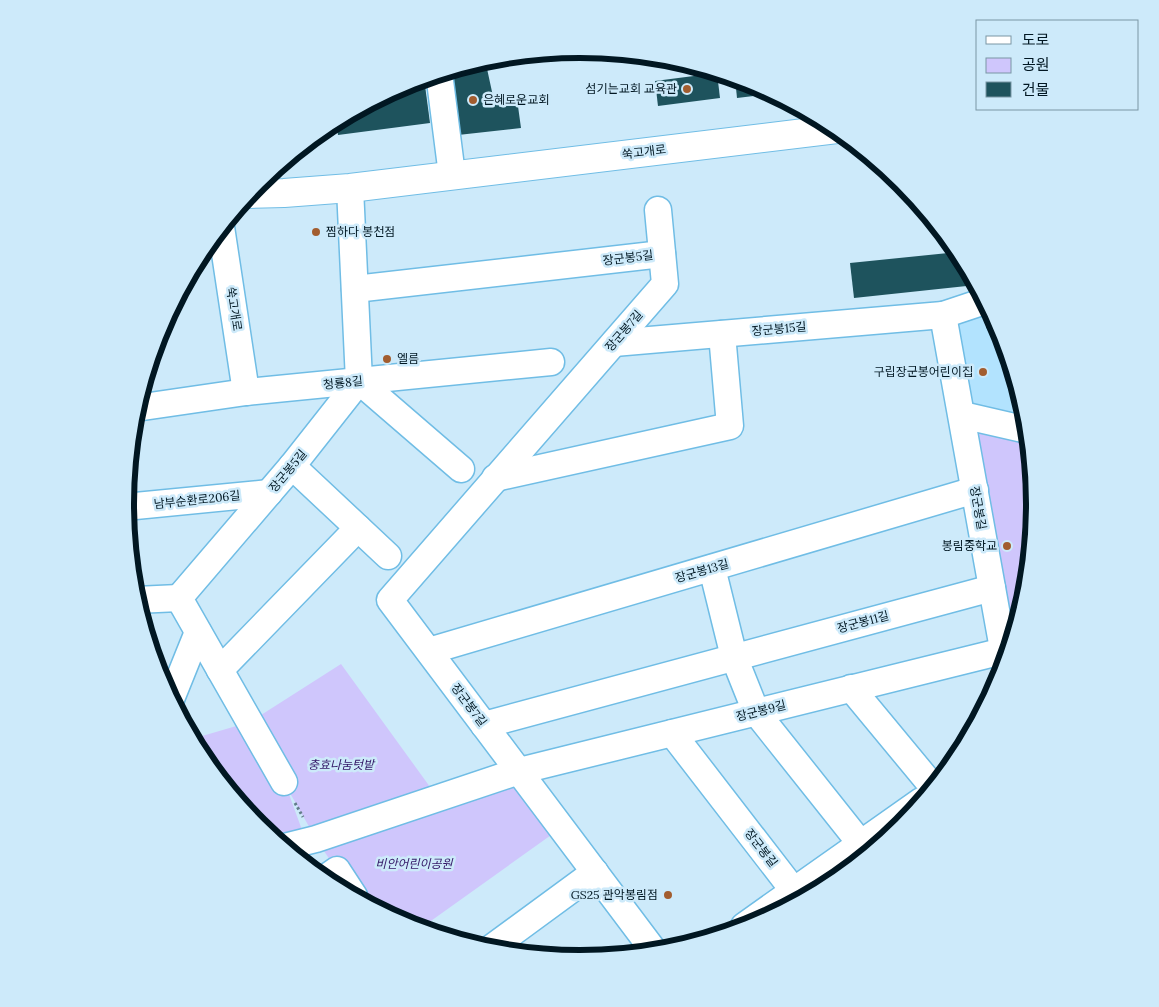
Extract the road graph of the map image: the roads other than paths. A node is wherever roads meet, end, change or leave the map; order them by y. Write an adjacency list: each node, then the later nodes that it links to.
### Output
1 (440, 80): 3 (street)
2 (823, 131): 3 (main road, 쑥고개로)
3 (452, 175): 4 (main road, 쑥고개로)
4 (350, 188): 5 (main road, 쑥고개로); 9 (street)
5 (259, 194)
6 (658, 210): 8 (street, 장군봉7길)
7 (223, 237): 16 (street, 쑥고개로)
8 (662, 254): 9 (street, 장군봉5길); 13 (street, 장군봉7길)
9 (355, 289): 15 (street)
10 (978, 303): 11 (street)
11 (943, 315): 12 (street, 장군봉15길); 18 (street, 장군봉길)
12 (722, 334): 13 (street, 장군봉15길); 22 (street)
13 (614, 342): 22 (street, 장군봉7길)
14 (551, 362): 15 (street, 청룡8길)
15 (359, 381): 16 (street, 청룡8길); 20 (street, 장군봉5길); 21 (street)
16 (246, 392): 17 (street, 청룡8길)
17 (144, 407)
18 (962, 415): 19 (street); 23 (street, 장군봉길)
19 (1019, 428)
20 (292, 466): 24 (street, 장군봉5길); 26 (street)
21 (460, 469)
22 (496, 478): 34 (street, 장군봉7길)
23 (975, 490): 28 (street, 장군봉13길); 29 (street, 장군봉길)
24 (269, 494): 25 (street, 남부순환로206길); 30 (street, 장군봉5길)
25 (134, 506)
26 (358, 528): 27 (street); 37 (street)
27 (388, 556)
28 (712, 568): 34 (street, 장군봉13길); 36 (street)
29 (992, 588): 33 (street, 장군봉길); 36 (street, 장군봉11길)
30 (179, 598): 31 (street); 32 (street)
31 (144, 600)
32 (198, 632): 37 (street); 39 (street)
33 (1002, 646)
34 (429, 651): 41 (street, 장군봉7길)
35 (999, 656): 38 (street, 장군봉9길)
36 (734, 657): 40 (street); 41 (street, 장군봉11길)
37 (220, 670): 44 (street)
38 (851, 688): 40 (street, 장군봉9길); 45 (street)
39 (174, 691)
40 (756, 712): 42 (street, 장군봉9길); 47 (street)
41 (484, 725): 43 (street, 장군봉7길)
42 (672, 733): 43 (street, 장군봉9길); 50 (street, 장군봉길)
43 (519, 771): 48 (street); 49 (street, 장군봉7길)
44 (284, 782)
45 (928, 782)
46 (892, 822): 47 (street)
47 (861, 844): 50 (street)
48 (293, 845)
49 (594, 872): 52 (street); 53 (street, 장군봉7길)
50 (794, 891): 51 (street)
51 (773, 906)
52 (499, 942)
53 (649, 944)

